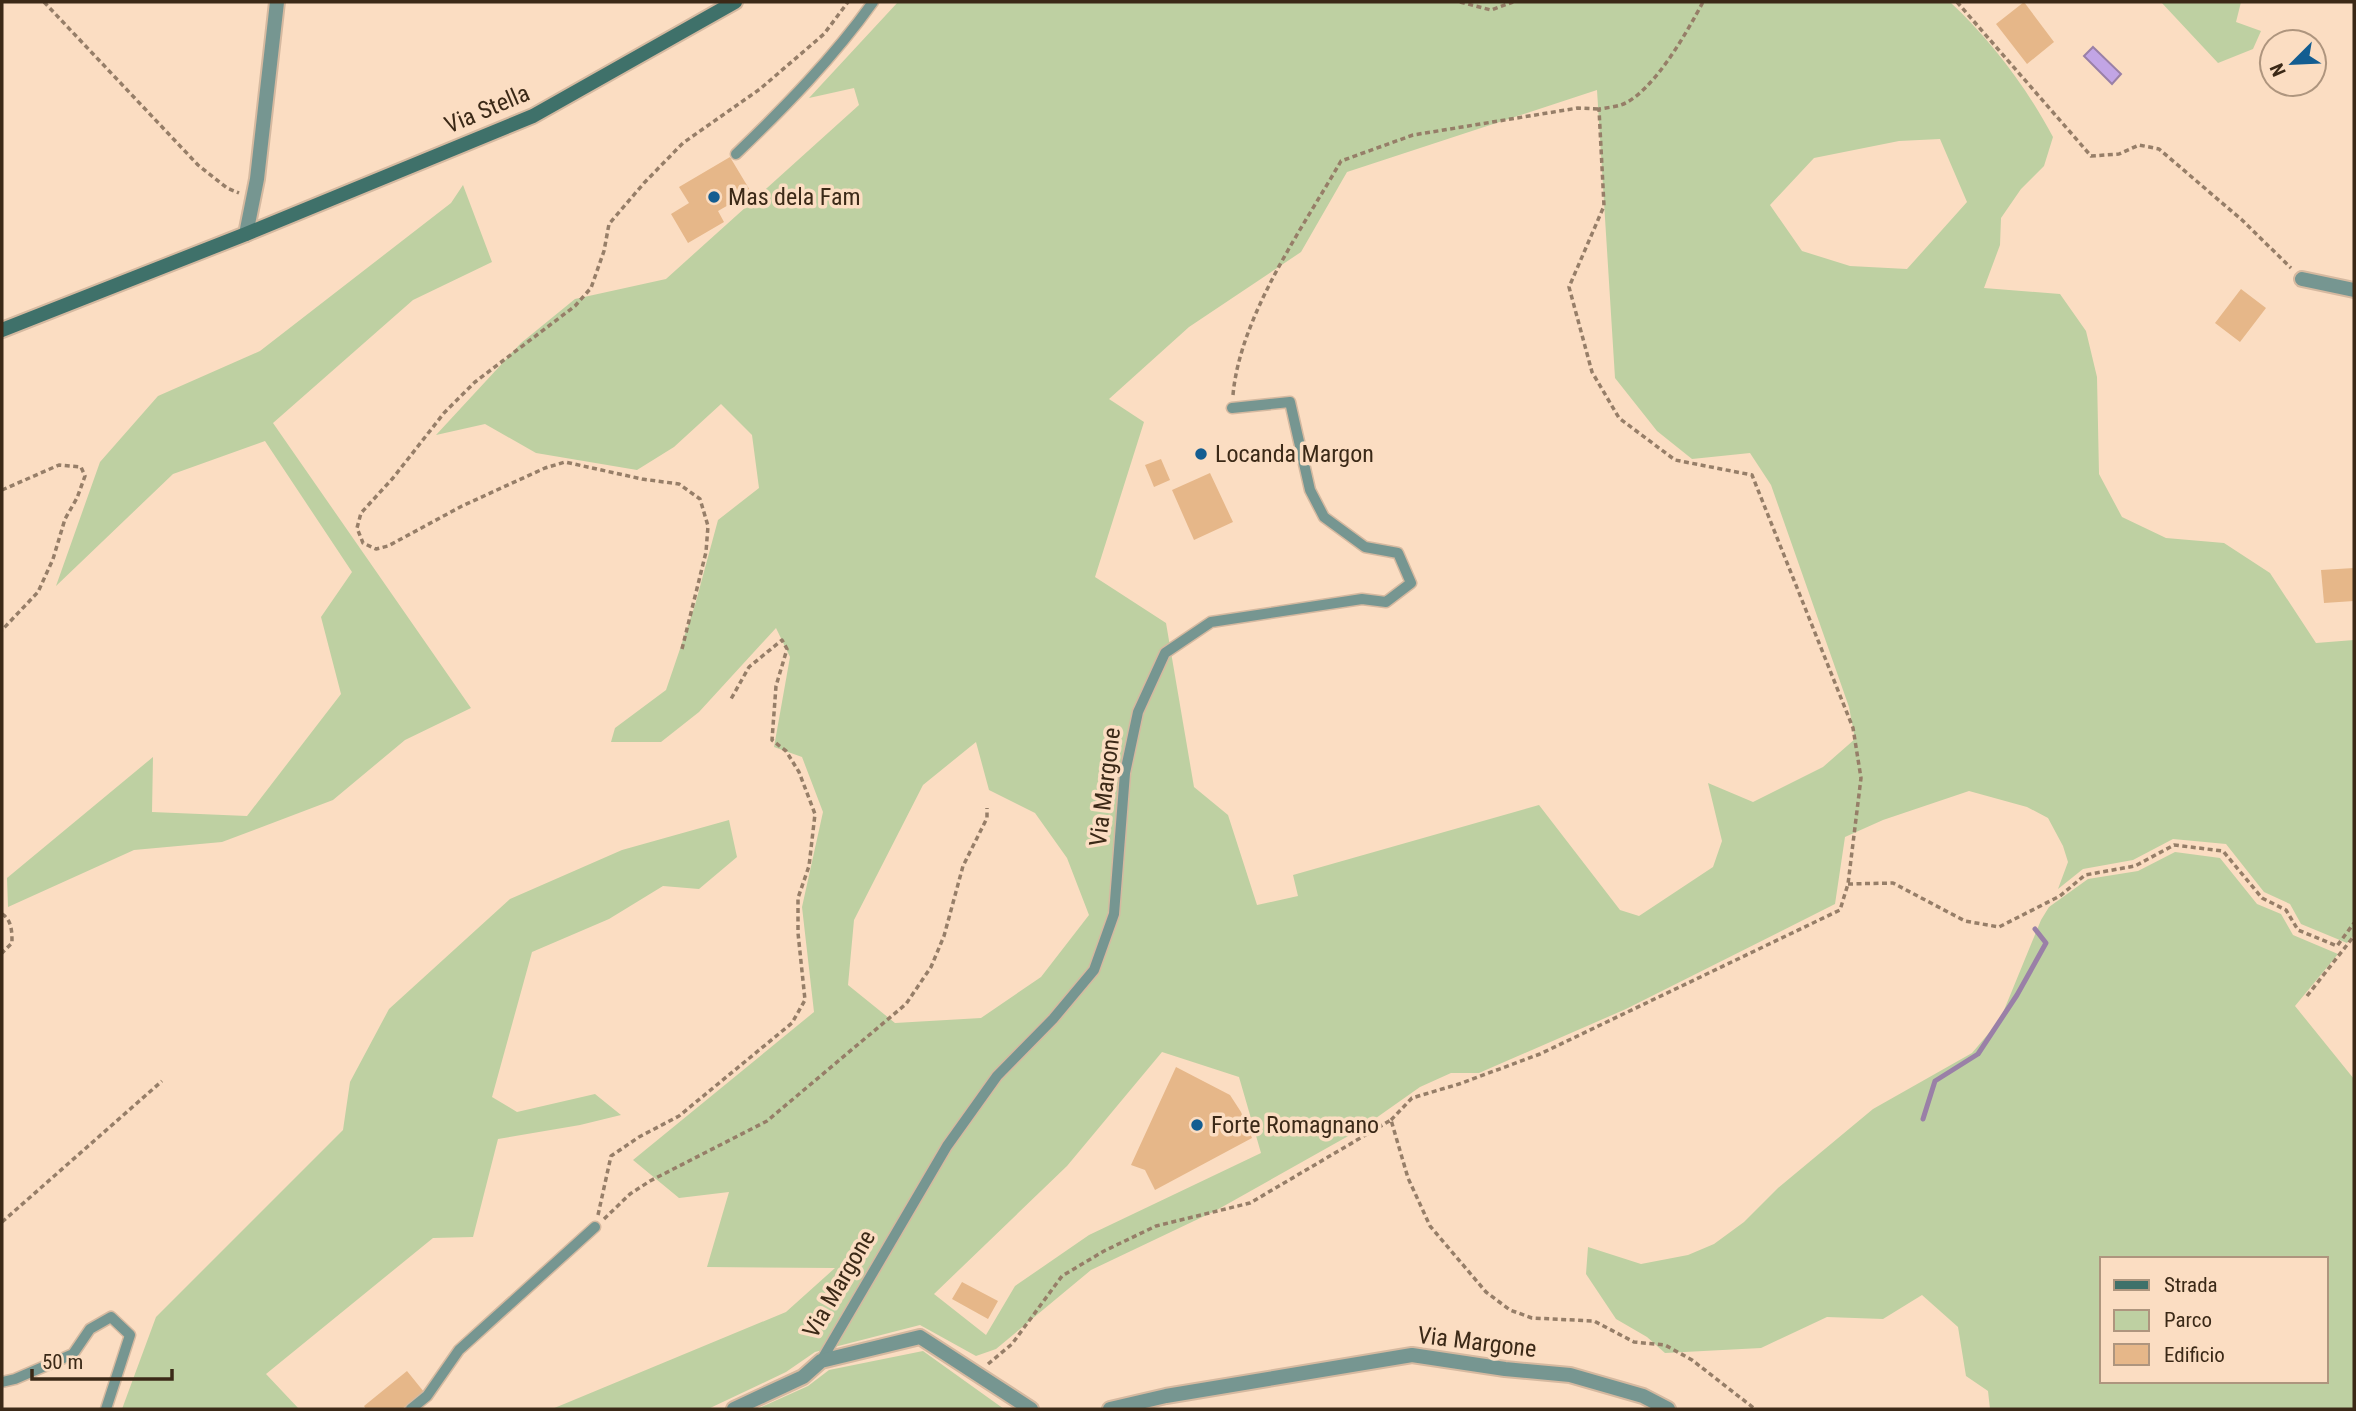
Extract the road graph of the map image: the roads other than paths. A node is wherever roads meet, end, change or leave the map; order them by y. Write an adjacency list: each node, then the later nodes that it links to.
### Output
1 (277, 2): 5 (street)
2 (735, 2): 5 (main road, Via Stella)
3 (873, 2): 4 (lane)
4 (736, 154)
5 (246, 234): 8 (main road, Via Stella)
6 (2302, 279): 7 (street)
7 (2354, 290)
8 (2, 330)
9 (1232, 408): 11 (lane, Via Margone)
10 (595, 1227): 14 (lane)
11 (821, 1361): 15 (street, Via Margone); 16 (street, Via Margone)
12 (2, 1382): 13 (lane)
13 (106, 1409)
14 (411, 1409)
15 (734, 1409)
16 (1031, 1409)
17 (1110, 1409): 18 (street, Via Margone)
18 (1668, 1409)

